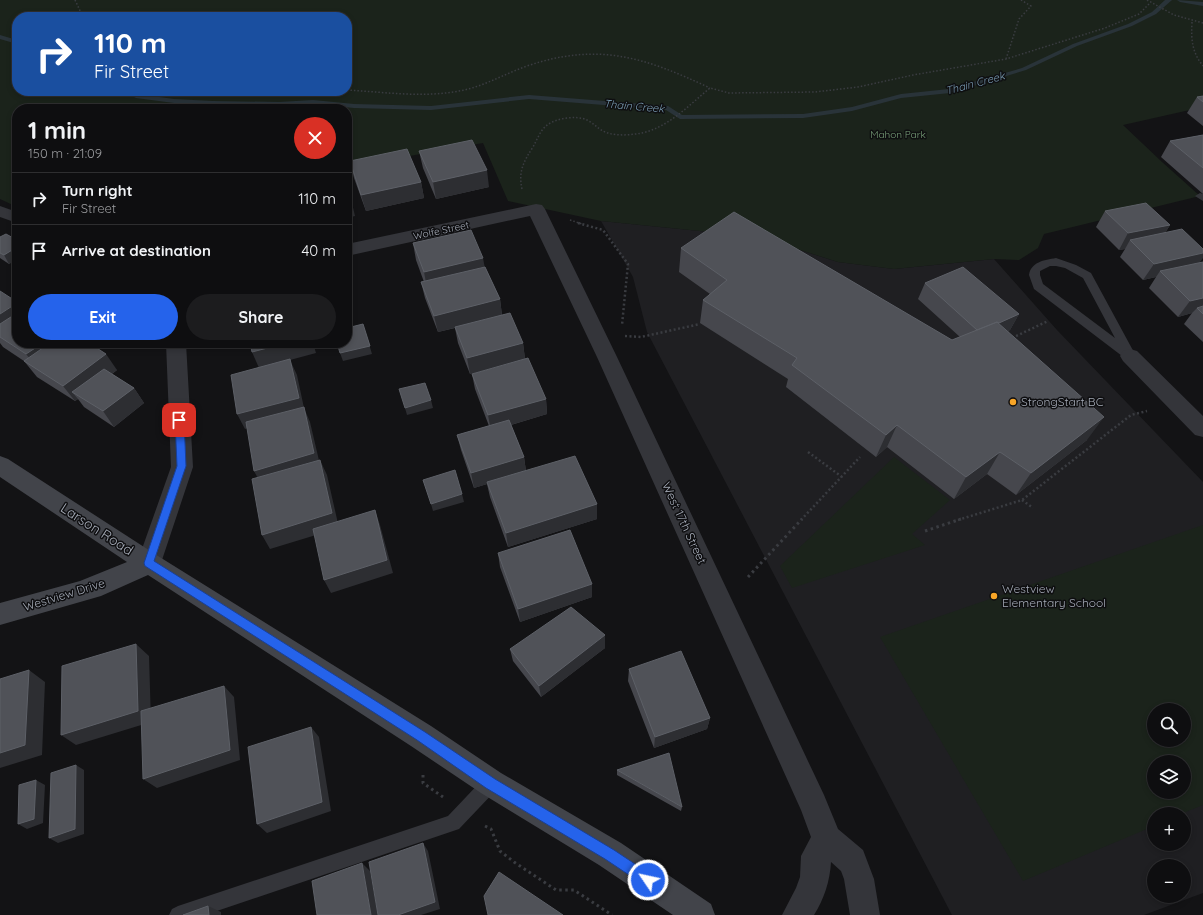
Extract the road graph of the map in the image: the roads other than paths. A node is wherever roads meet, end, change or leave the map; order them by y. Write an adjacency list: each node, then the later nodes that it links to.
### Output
1 (536, 209): 4 (street, Wolfe Street); 12 (street, West 17th Street)
2 (0, 211): 3 (street)
3 (12, 216)
4 (352, 249)
5 (176, 348): 9 (street)
6 (1130, 356): 6 (lane); 7 (street)
7 (1203, 429)
8 (0, 465): 9 (main road, Larson Road)
9 (149, 563): 10 (main road, Westview Drive); 11 (main road, Larson Road)
10 (0, 614)
11 (491, 783): 13 (lane); 14 (main road, Larson Road)
12 (828, 839): 15 (street); 16 (street, West 17th Street)
13 (178, 915)
14 (700, 915)
15 (797, 915)
16 (865, 915)

